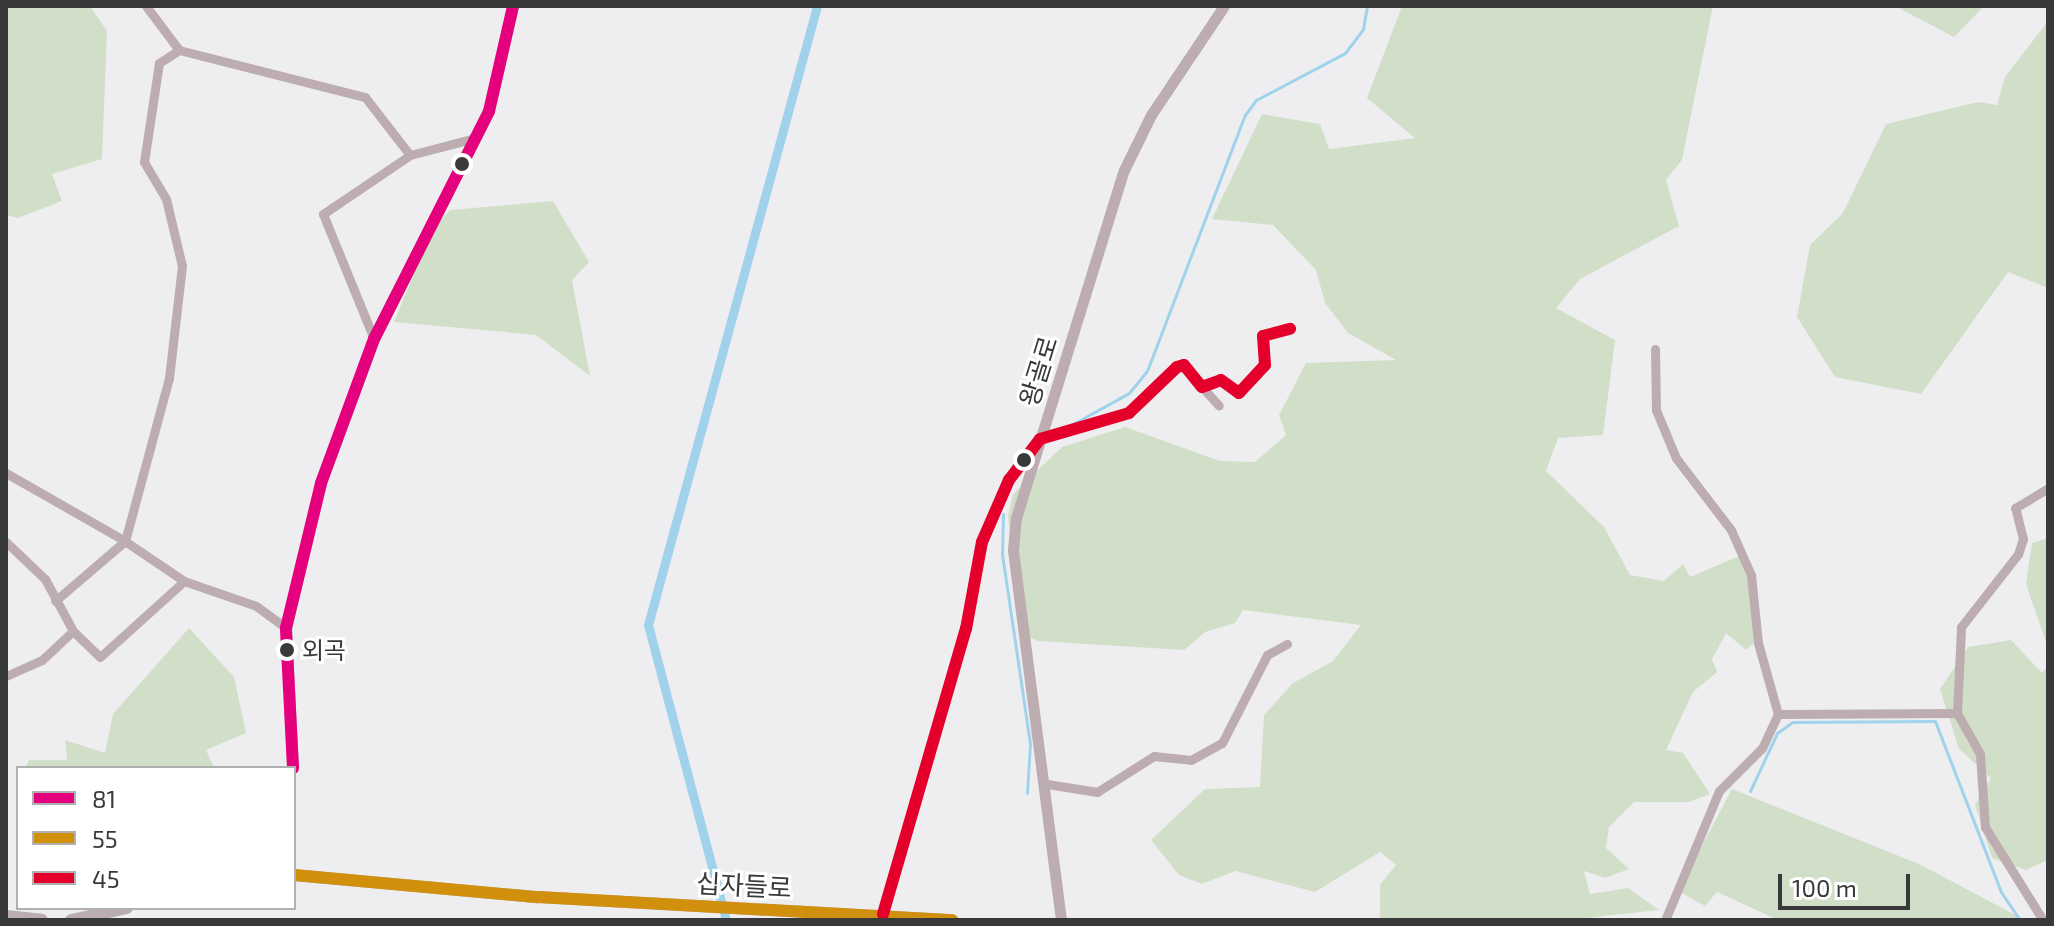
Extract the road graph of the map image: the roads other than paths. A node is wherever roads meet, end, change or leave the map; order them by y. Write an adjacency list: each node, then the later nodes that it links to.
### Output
1 (146, 6): 4 (street)
2 (513, 6): 5 (street)
3 (1224, 6): 12 (street, 왕골로)
4 (179, 50): 6 (street); 15 (street)
5 (472, 139): 6 (street); 8 (street)
6 (410, 155): 8 (street)
7 (1290, 329): 10 (street)
8 (374, 339): 19 (street)
9 (1655, 349): 24 (street)
10 (1202, 387): 11 (street); 12 (street)
11 (1219, 406)
12 (1040, 439): 26 (street, 왕골로); 29 (street)
13 (6, 473): 15 (street)
14 (2048, 488): 23 (street)
15 (125, 541): 17 (street); 18 (street)
16 (6, 542): 18 (street)
17 (184, 581): 19 (street); 20 (street)
18 (55, 601): 20 (street)
19 (286, 628): 25 (street)
20 (73, 631): 22 (street)
21 (1287, 644): 26 (street)
22 (6, 676)
23 (1957, 713): 24 (street); 36 (street)
24 (1778, 714): 35 (street)
25 (293, 766)
26 (1047, 784): 34 (street, 왕골로)
27 (296, 875): 29 (main road, 십자들로)
28 (118, 910): 32 (main road)
29 (883, 914): 33 (main road, 십자들로)
30 (6, 916): 31 (main road)
31 (42, 920)
32 (71, 920)
33 (952, 920)
34 (1061, 920)
35 (1665, 920)
36 (2043, 920)

